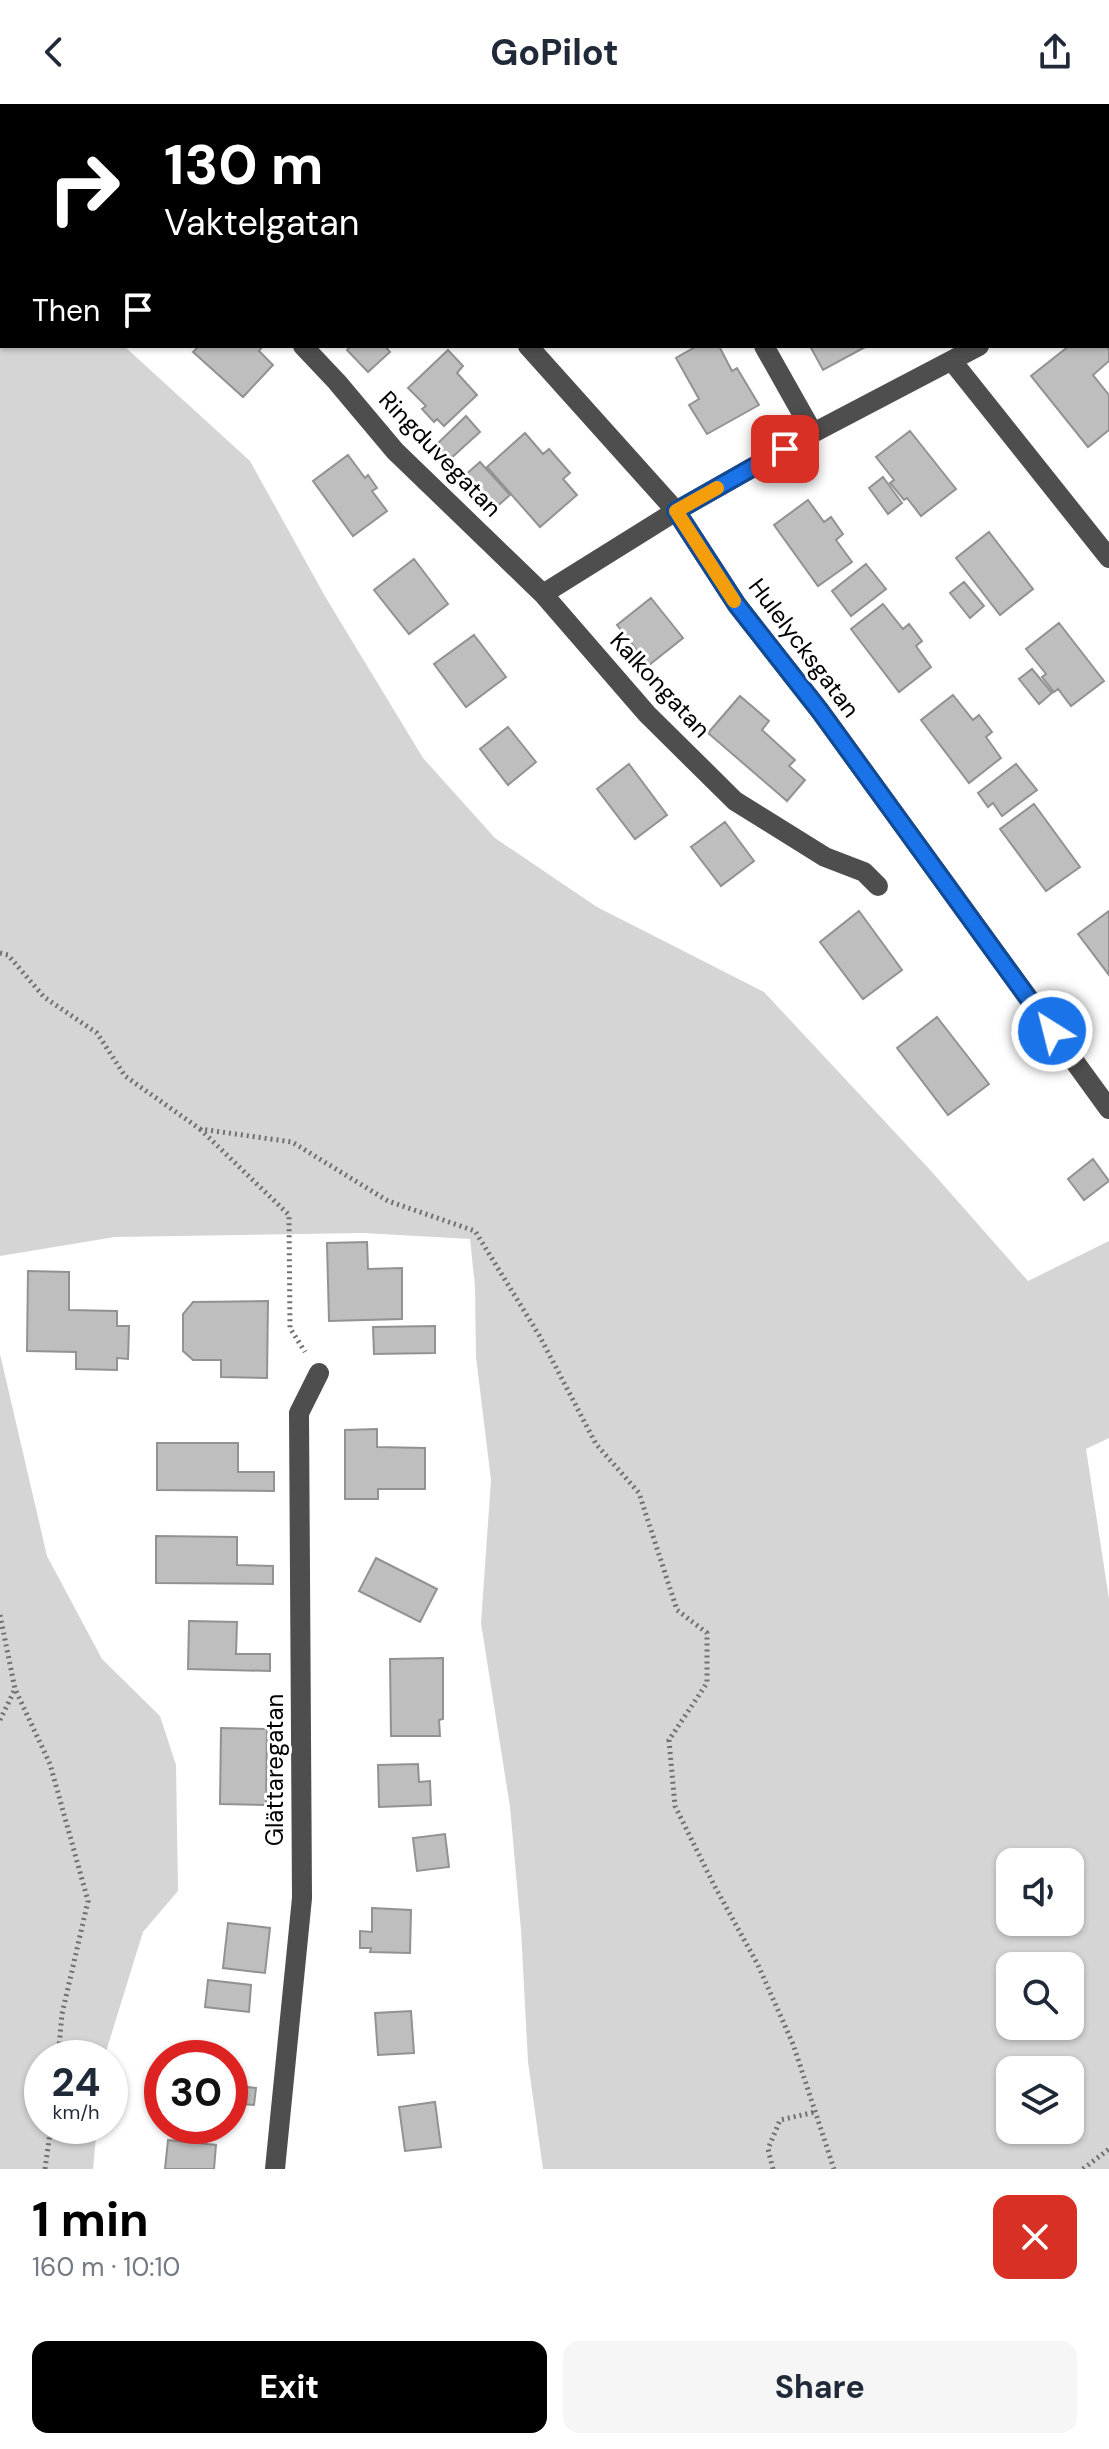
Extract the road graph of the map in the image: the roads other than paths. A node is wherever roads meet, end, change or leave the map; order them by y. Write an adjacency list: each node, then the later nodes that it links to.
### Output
1 (305, 348): 9 (street, Ringduvegatan)
2 (530, 348): 7 (street, Hulelycksgatan)
3 (765, 348): 6 (street)
4 (975, 348): 5 (street)
5 (952, 361): 6 (street); 8 (street)
6 (813, 433): 7 (street)
7 (676, 511): 9 (street); 11 (street, Hulelycksgatan)
8 (1109, 558)
9 (543, 594): 10 (street, Kalkongatan)
10 (878, 886)
11 (1109, 1109)
12 (319, 1373): 13 (street, Glättaregatan)
13 (275, 2169)

